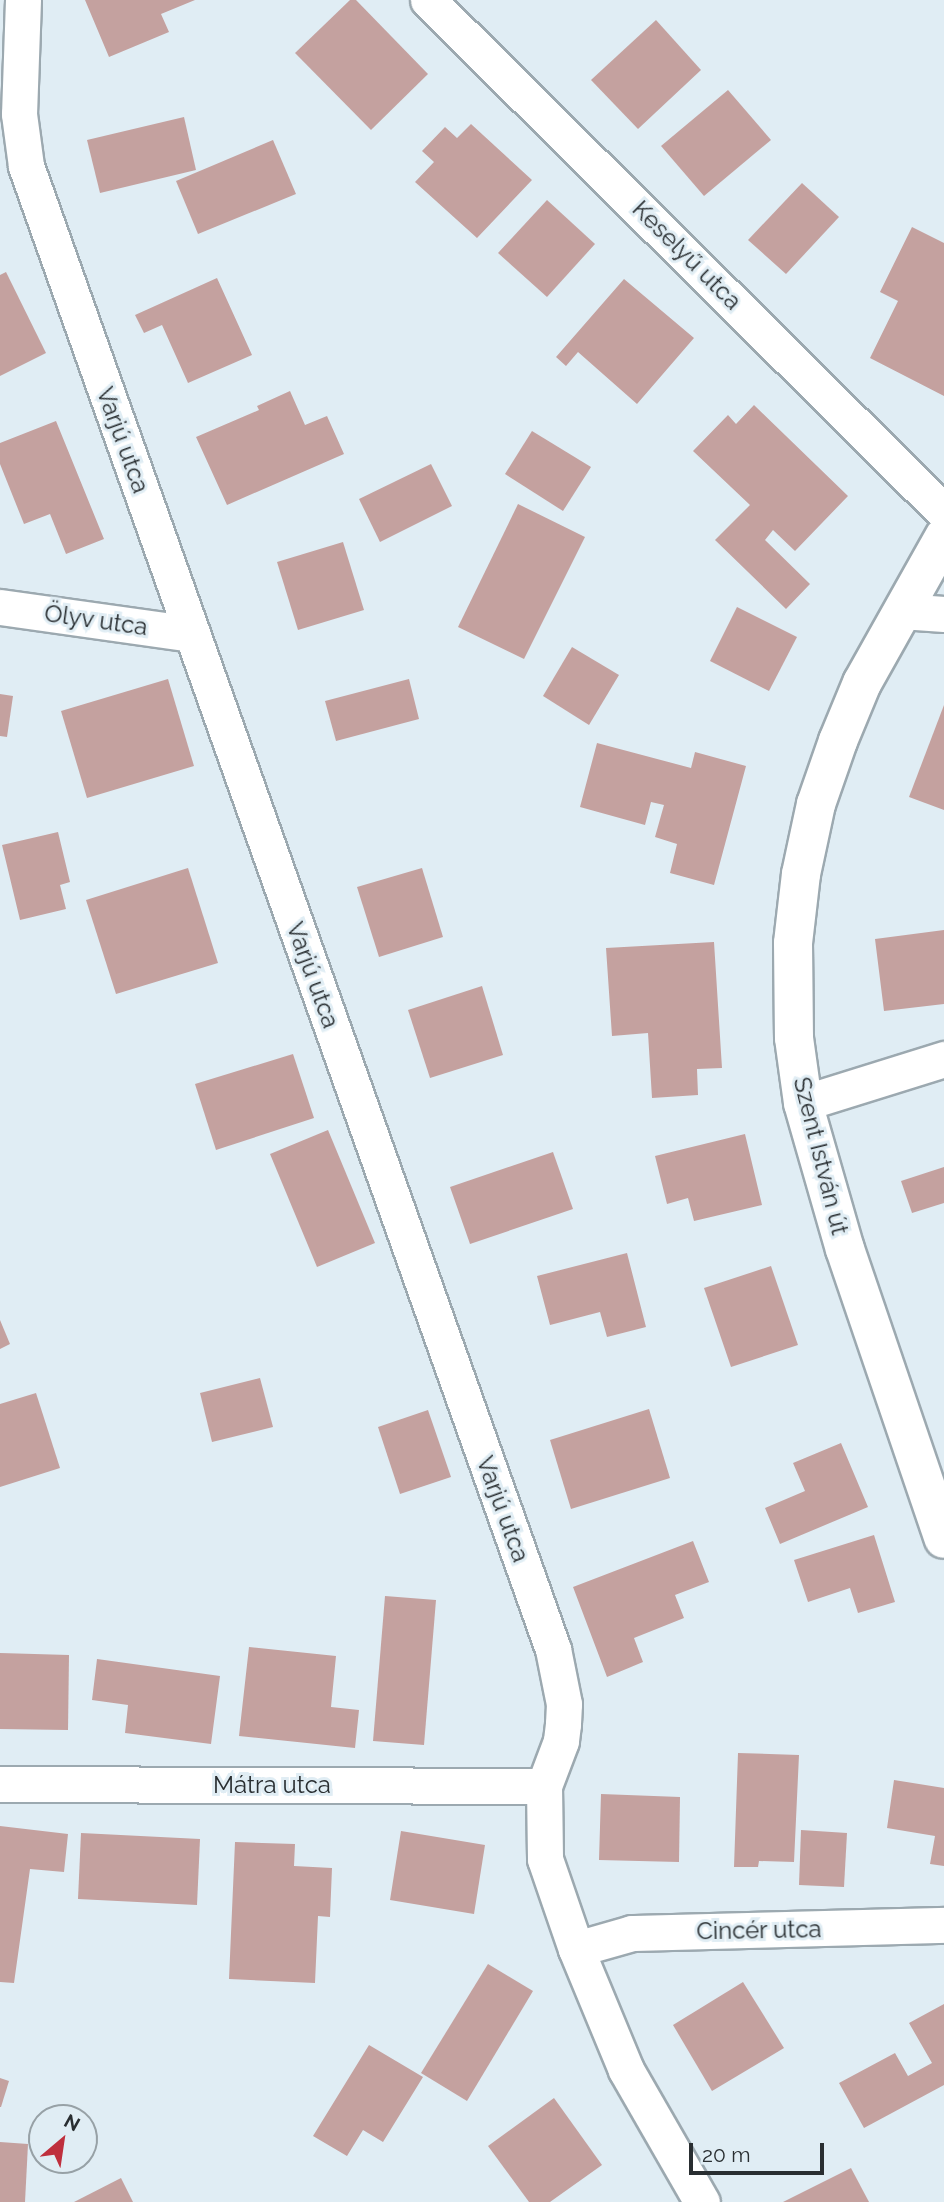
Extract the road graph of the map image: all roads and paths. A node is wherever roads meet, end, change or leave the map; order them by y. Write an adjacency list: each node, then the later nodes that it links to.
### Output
1 (23, 0): 8 (street, Varjú utca)
2 (428, 0): 3 (street, Keselyű utca)
3 (944, 512)
4 (944, 537): 6 (street, Szent István út)
5 (0, 607): 8 (street, Ölyv utca)
6 (901, 611): 7 (street); 10 (street, Szent István út)
7 (944, 614)
8 (192, 634): 13 (street, Varjú utca)
9 (944, 1059): 10 (street)
10 (803, 1103): 11 (street, Szent István út)
11 (944, 1539)
12 (0, 1784): 13 (street, Mátra utca)
13 (544, 1786): 15 (street, Varjú utca)
14 (944, 1925): 15 (street, Cincér utca)
15 (576, 1949): 16 (street, Varjú utca)
16 (702, 2202)

